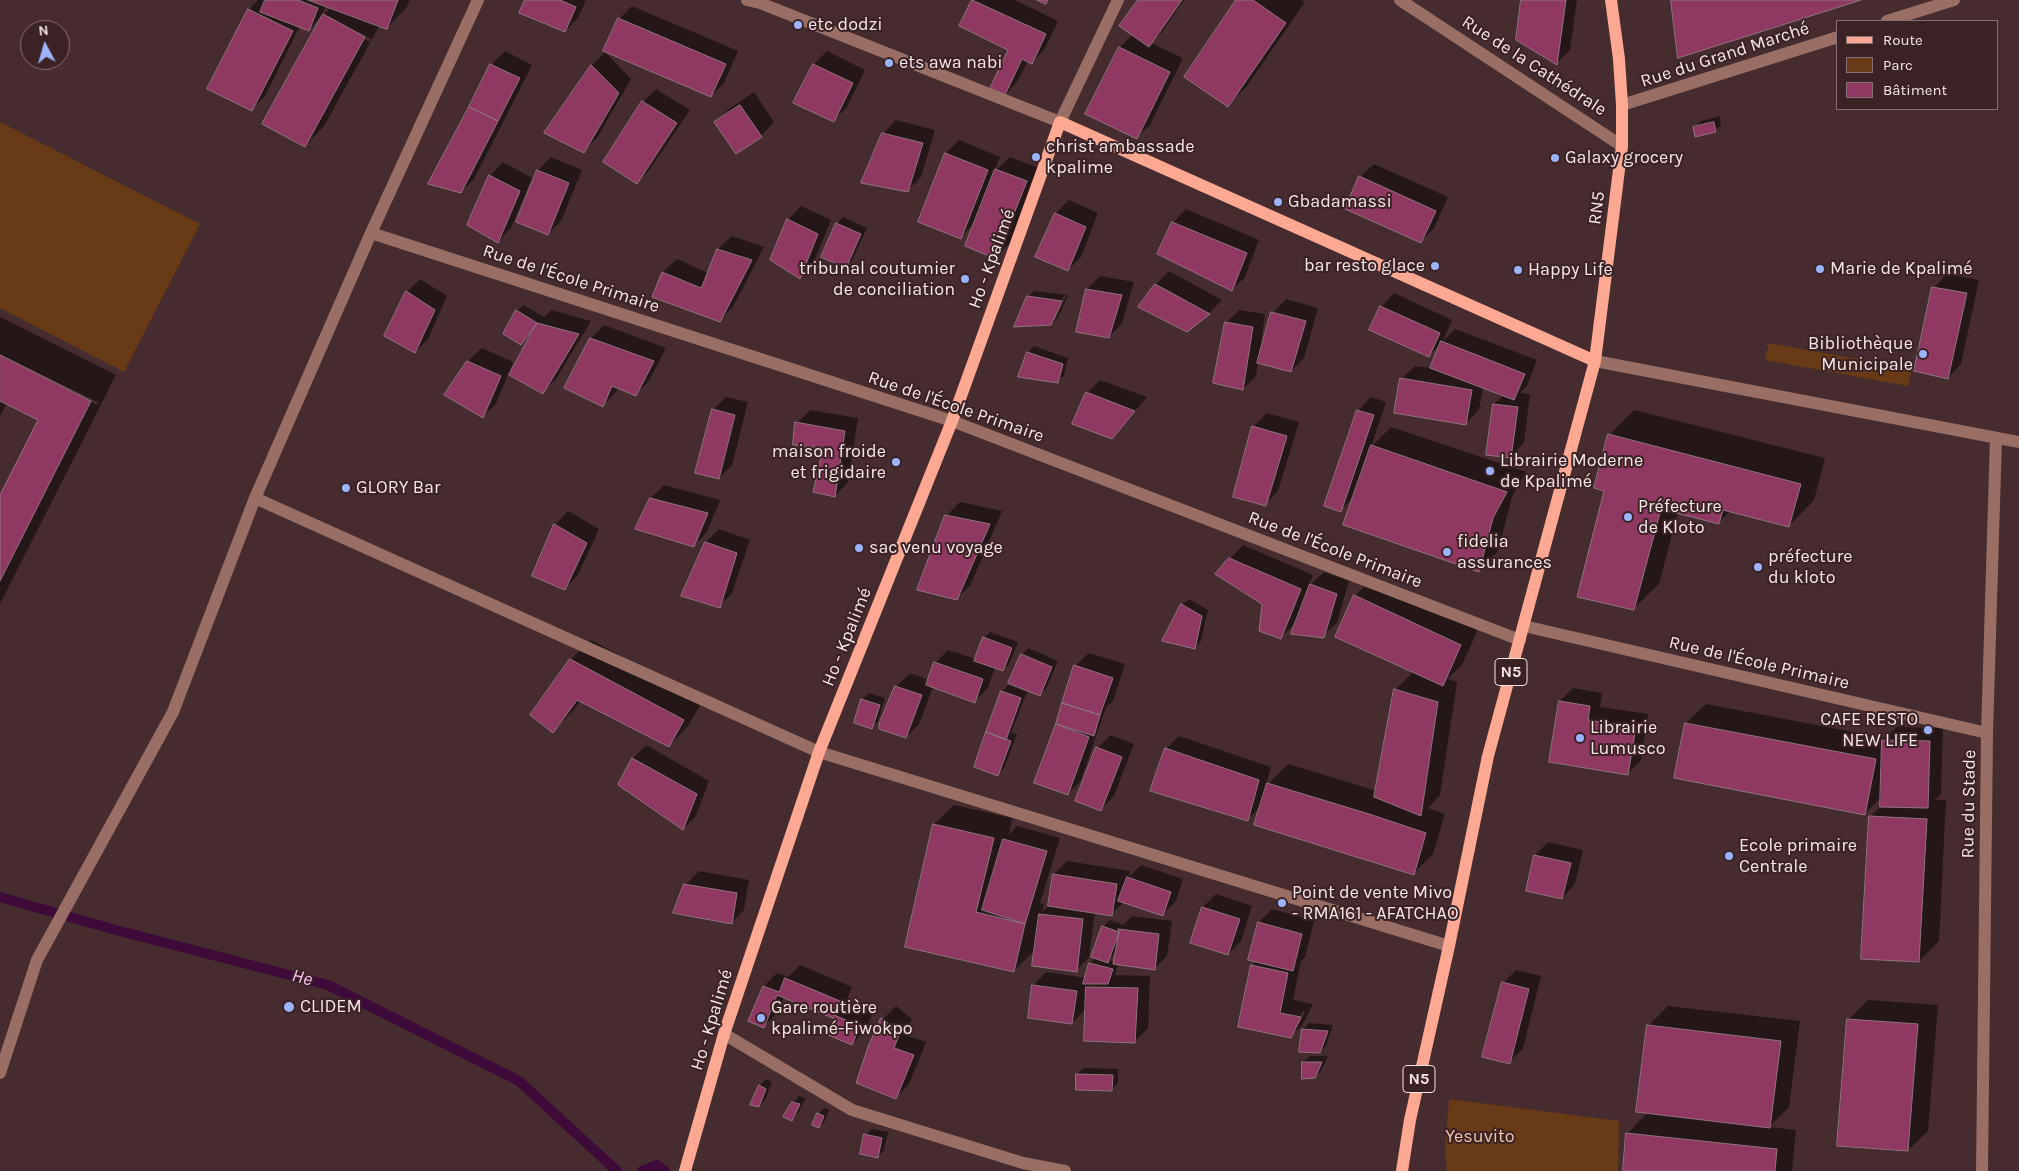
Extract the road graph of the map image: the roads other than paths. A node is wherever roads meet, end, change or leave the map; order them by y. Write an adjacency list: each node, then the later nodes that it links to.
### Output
1 (478, 0): 13 (street)
2 (747, 0): 7 (street)
3 (1118, 0): 11 (street)
4 (1400, 0): 12 (street, Rue de la Cathédrale)
5 (1611, 0): 10 (main road, RN5 / RN5)
6 (1954, 0): 8 (street)
7 (761, 2): 11 (street)
8 (1891, 20)
9 (1836, 38): 10 (street, Rue du Grand Marché)
10 (1622, 105): 12 (main road, RN5 / RN5)
11 (1060, 122): 14 (main road); 15 (main road, Ho - Kpalimé)
12 (1622, 146): 14 (main road, RN5 / RN5)
13 (371, 233): 15 (street, Rue de l'École Primaire); 18 (street)
14 (1595, 361): 16 (street); 19 (main road, N5)
15 (952, 422): 20 (street, Rue de l'École Primaire); 22 (main road, Ho - Kpalimé)
16 (1996, 438): 17 (street); 21 (street, Rue du Stade)
17 (2019, 442)
18 (255, 498): 22 (street); 25 (street)
19 (1524, 626): 20 (main road, N5); 21 (street, Rue de l'École Primaire)
20 (1520, 640): 23 (main road, N5)
21 (1987, 733): 29 (street, Rue du Stade)
22 (819, 752): 23 (street); 24 (main road, Ho - Kpalimé)
23 (1449, 946): 28 (main road, N5)
24 (724, 1034): 26 (main road, Ho - Kpalimé); 27 (street)
25 (0, 1073)
26 (685, 1171)
27 (1065, 1171)
28 (1402, 1171)
29 (1982, 1171)

